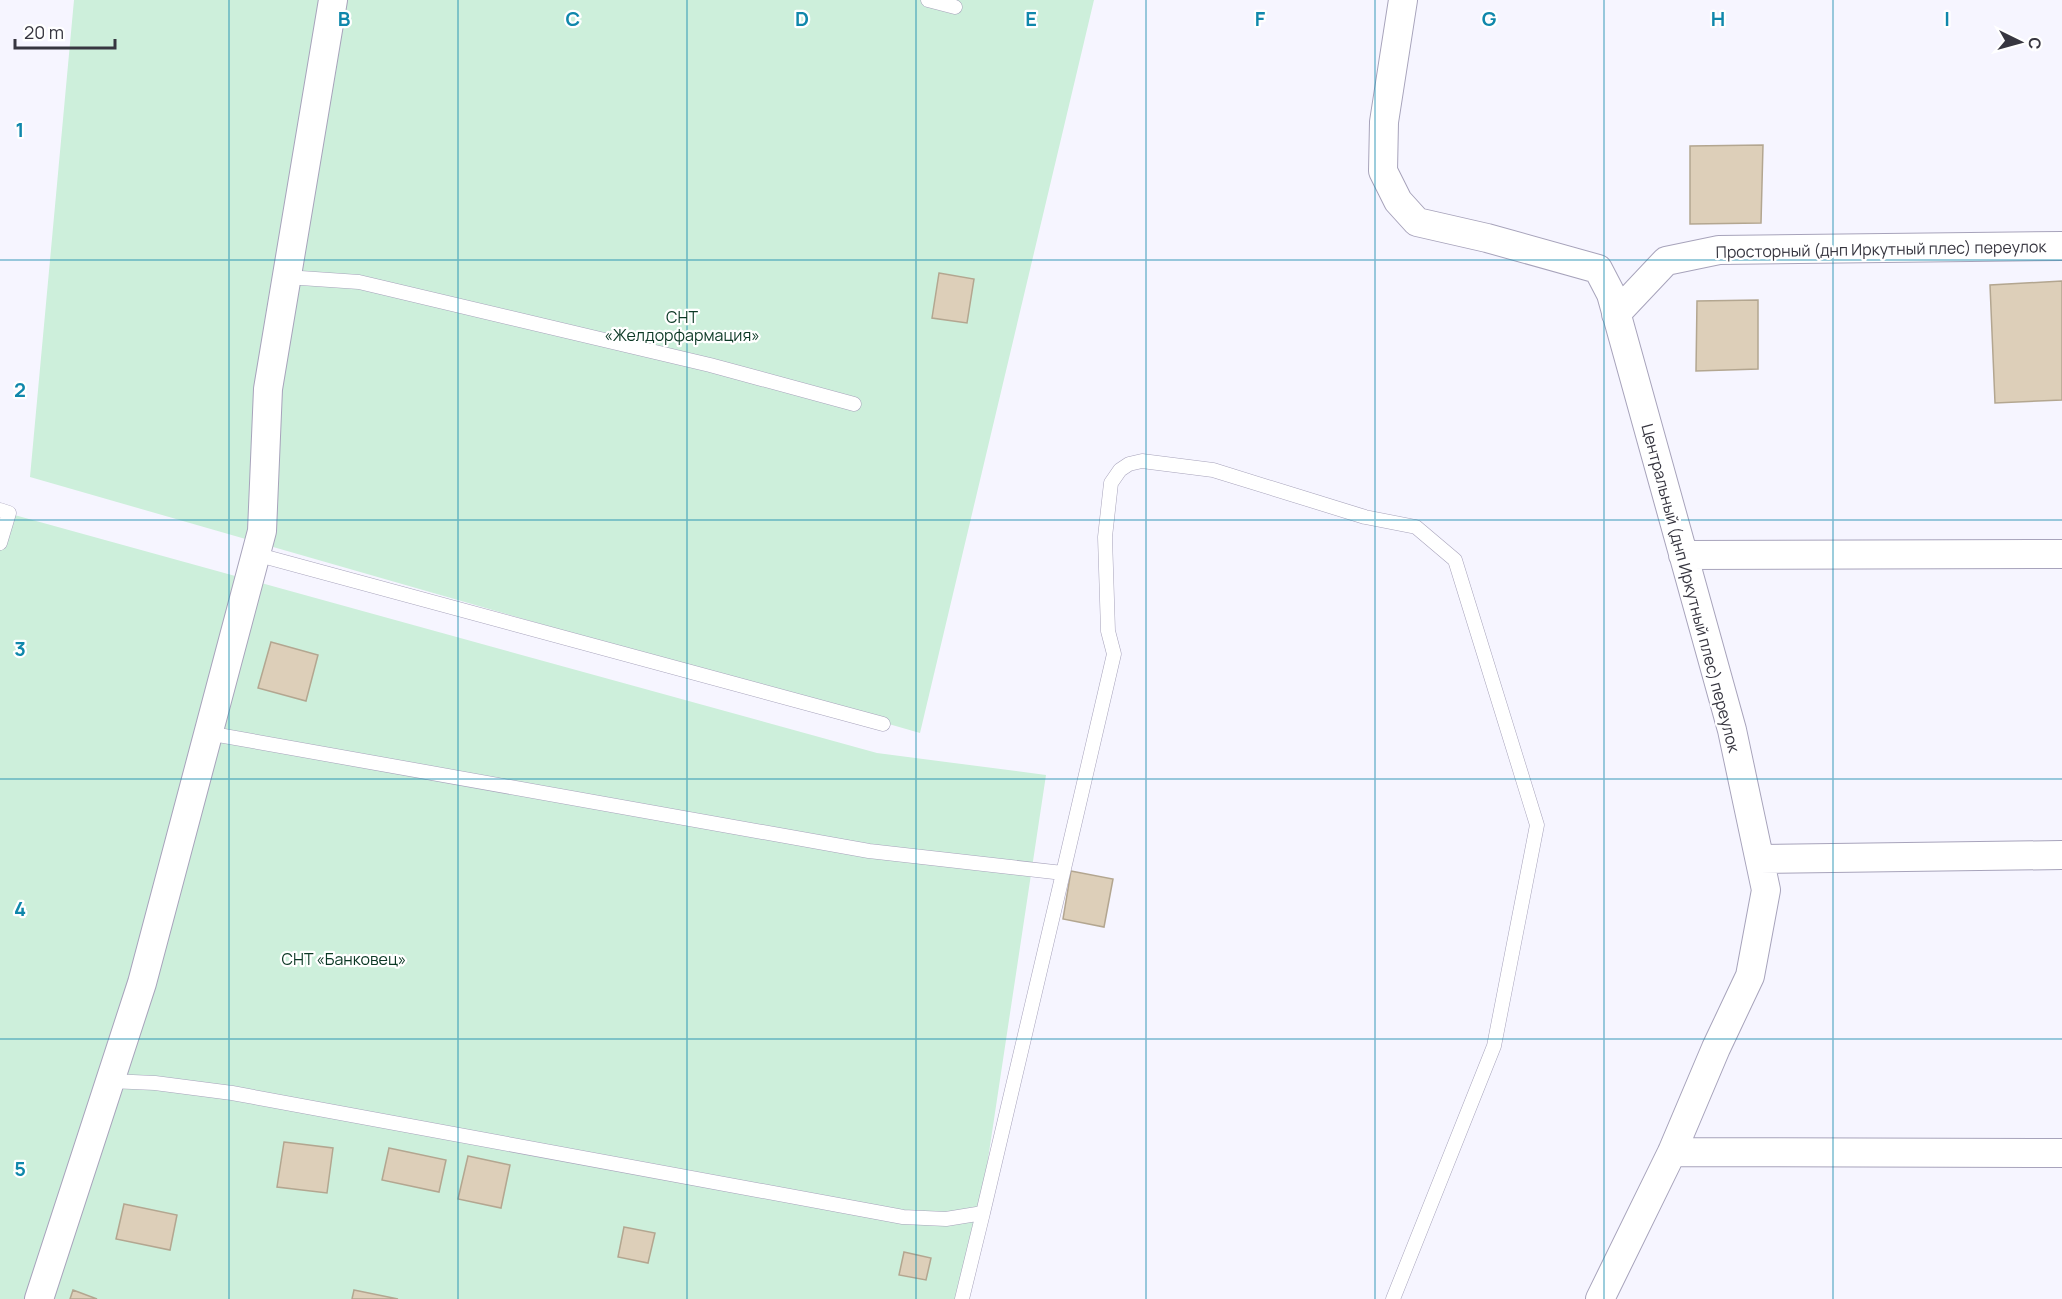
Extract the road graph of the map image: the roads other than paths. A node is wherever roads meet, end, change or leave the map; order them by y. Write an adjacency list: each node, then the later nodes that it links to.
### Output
1 (333, 0): 6 (street)
2 (928, 0): 4 (lane)
3 (1402, 0): 7 (street, Центральный (днп Иркутный плес) переулок)
4 (956, 7)
5 (2062, 246): 7 (street, Просторный (днп Иркутный плес) переулок)
6 (286, 277): 8 (lane); 11 (street)
7 (1616, 315): 13 (street, Центральный (днп Иркутный плес) переулок)
8 (854, 404)
9 (0, 510): 10 (lane)
10 (0, 543)
11 (255, 554): 14 (lane); 15 (street)
12 (2062, 554): 13 (street)
13 (1683, 555): 17 (street, Центральный (днп Иркутный плес) переулок)
14 (883, 724)
15 (207, 733): 18 (lane); 19 (street)
16 (2062, 855): 17 (street)
17 (1760, 859): 20 (street, Центральный (днп Иркутный плес) переулок)
18 (1063, 873): 22 (lane); 25 (lane)
19 (110, 1081): 22 (lane); 23 (street)
20 (1672, 1152): 21 (street); 26 (street, Центральный (днп Иркутный плес) переулок)
21 (2062, 1153)
22 (983, 1213): 24 (lane)
23 (39, 1299)
24 (963, 1299)
25 (1393, 1299)
26 (1600, 1299)

